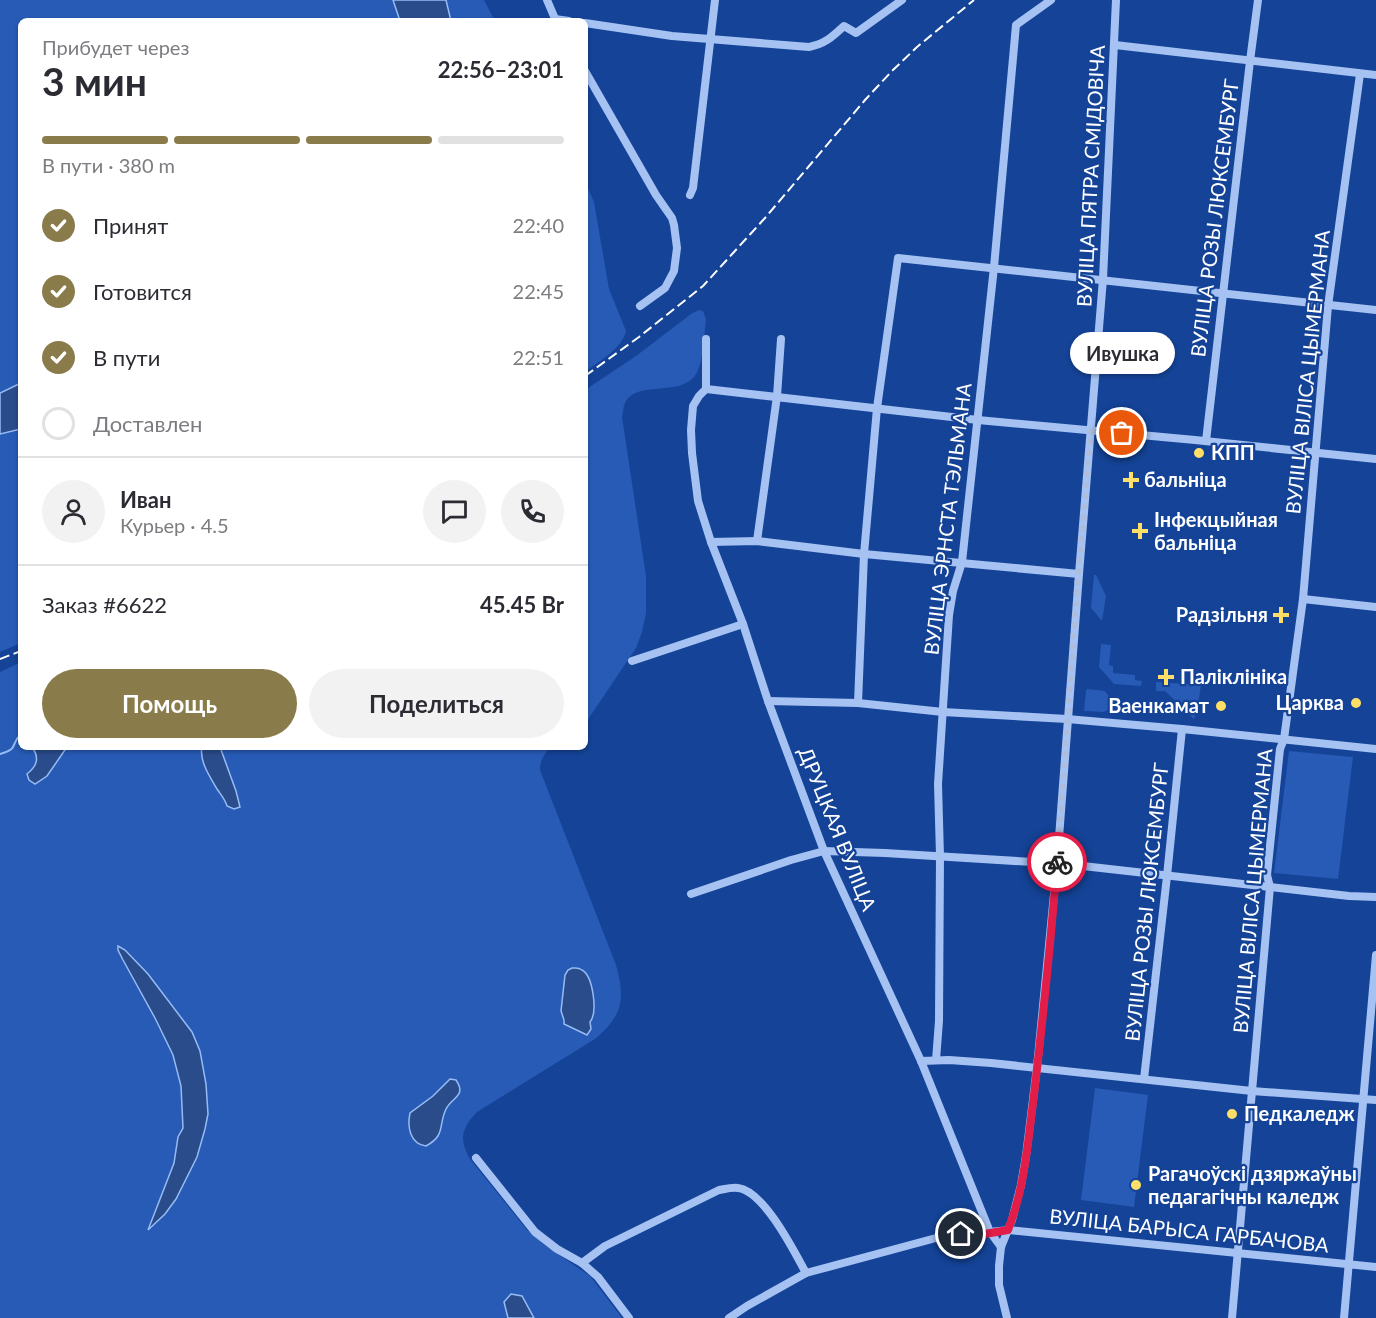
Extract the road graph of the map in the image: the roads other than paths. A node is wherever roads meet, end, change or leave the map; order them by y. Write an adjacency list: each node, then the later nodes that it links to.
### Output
1 (547, 0): 7 (street)
2 (715, 0): 9 (street)
3 (902, 0): 9 (street)
4 (1051, 0): 16 (street, ВУЛІЦА ЭРНСТА ТЭЛЬМАНА)
5 (1116, 0): 10 (street, ВУЛІЦА ПЯТРА СМІДОВІЧА)
6 (1258, 0): 11 (street, ВУЛІЦА РОЗЫ ЛЮКСЕМБУРГ)
7 (555, 18)
8 (588, 23): 9 (street)
9 (710, 39): 15 (street)
10 (1115, 45): 11 (street); 17 (street, ВУЛІЦА ПЯТРА СМІДОВІЧА)
11 (1250, 61): 12 (street); 18 (street, ВУЛІЦА РОЗЫ ЛЮКСЕМБУРГ)
12 (1360, 74): 13 (street); 20 (street, ВУЛІЦА ВІЛІСА ЦЫМЕРМАНА)
13 (1376, 75)
14 (588, 76): 19 (street)
15 (690, 195)
16 (994, 267): 17 (street); 26 (street); 27 (street, ВУЛІЦА ЭРНСТА ТЭЛЬМАНА)
17 (1103, 279): 18 (street); 28 (street, ВУЛІЦА ПЯТРА СМІДОВІЧА)
18 (1223, 294): 20 (street); 29 (street, ВУЛІЦА РОЗЫ ЛЮКСЕМБУРГ)
19 (640, 306)
20 (1328, 306): 21 (street); 30 (street, ВУЛІЦА ВІЛІСА ЦЫМЕРМАНА)
21 (1376, 310)
22 (706, 339): 24 (street, ДРУЦКАЯ ВУЛІЦА)
23 (781, 339): 25 (street)
24 (706, 389): 25 (street); 33 (street, ДРУЦКАЯ ВУЛІЦА)
25 (777, 396): 26 (street); 32 (street)
26 (877, 408): 27 (street); 34 (street)
27 (978, 420): 28 (street); 35 (street, ВУЛІЦА ЭРНСТА ТЭЛЬМАНА)
28 (1091, 430): 29 (street); 36 (street, ВУЛІЦА ПЯТРА СМІДОВІЧА)
29 (1206, 441): 30 (street)
30 (1317, 453): 31 (street); 37 (street, ВУЛІЦА ВІЛІСА ЦЫМЕРМАНА)
31 (1376, 459)
32 (757, 541): 33 (street); 34 (street)
33 (711, 542): 39 (street, ДРУЦКАЯ ВУЛІЦА)
34 (864, 554): 35 (street); 42 (street)
35 (962, 562): 36 (street); 43 (street, ВУЛІЦА ЭРНСТА ТЭЛЬМАНА)
36 (1078, 574): 44 (street, ВУЛІЦА ПЯТРА СМІДОВІЧА)
37 (1303, 599): 38 (street); 46 (street, ВУЛІЦА ВІЛІСА ЦЫМЕРМАНА)
38 (1376, 607)
39 (743, 624): 40 (street); 41 (street, ДРУЦКАЯ ВУЛІЦА)
40 (632, 661)
41 (768, 701): 42 (street); 48 (street, ДРУЦКАЯ ВУЛІЦА)
42 (858, 703): 43 (street)
43 (943, 712): 44 (street); 49 (street, ВУЛІЦА ЭРНСТА ТЭЛЬМАНА)
44 (1067, 719): 45 (street); 50 (street, ВУЛІЦА ПЯТРА СМІДОВІЧА)
45 (1182, 729): 46 (street); 51 (street, ВУЛІЦА РОЗЫ ЛЮКСЕМБУРГ)
46 (1284, 739): 47 (street); 52 (street, ВУЛІЦА ВІЛІСА ЦЫМЕРМАНА)
47 (1376, 749)
48 (824, 851): 49 (street); 53 (street); 59 (street, ДРУЦКАЯ ВУЛІЦА)
49 (940, 856): 50 (street); 58 (street, ВУЛІЦА ЭРНСТА ТЭЛЬМАНА)
50 (1057, 864): 51 (street); 60 (street, ВУЛІЦА ПЯТРА СМІДОВІЧА)
51 (1167, 876): 52 (street); 61 (street, ВУЛІЦА РОЗЫ ЛЮКСЕМБУРГ)
52 (1270, 887): 54 (street); 62 (street, ВУЛІЦА ВІЛІСА ЦЫМЕРМАНА)
53 (691, 894)
54 (1349, 896): 55 (street); 56 (street)
55 (1376, 897)
56 (1376, 903)
57 (1376, 955): 63 (street)
58 (936, 1060): 59 (street); 60 (street)
59 (921, 1061): 67 (street, ДРУЦКАЯ ВУЛІЦА)
60 (1037, 1067): 61 (street); 66 (street, ВУЛІЦА ПЯТРА СМІДОВІЧА)
61 (1144, 1079): 62 (street)
62 (1252, 1091): 63 (street); 69 (street, ВУЛІЦА ВІЛІСА ЦЫМЕРМАНА)
63 (1362, 1099): 64 (street); 71 (street)
64 (1376, 1101)
65 (476, 1158): 70 (street)
66 (1008, 1230): 67 (street, ВУЛІЦА БАРЫСА ГАРБАЧОВА); 68 (street, ВУЛІЦА ПЯТРА СМІДОВІЧА); 69 (street, ВУЛІЦА БАРЫСА ГАРБАЧОВА)
67 (990, 1232): 68 (street, ДРУЦКАЯ ВУЛІЦА); 73 (street, ВУЛІЦА БАРЫСА ГАРБАЧОВА)
68 (1001, 1247): 76 (street)
69 (1237, 1254): 71 (street, ВУЛІЦА БАРЫСА ГАРБАЧОВА); 77 (street, ВУЛІЦА ВІЛІСА ЦЫМЕРМАНА)
70 (582, 1263): 73 (street); 74 (street)
71 (1349, 1264): 72 (street, ВУЛІЦА БАРЫСА ГАРБАЧОВА); 78 (street)
72 (1376, 1266)
73 (806, 1273): 75 (street, ВУЛІЦА БАРЫСА ГАРБАЧОВА)
74 (629, 1318)
75 (729, 1318)
76 (1007, 1318)
77 (1232, 1318)
78 (1344, 1318)

